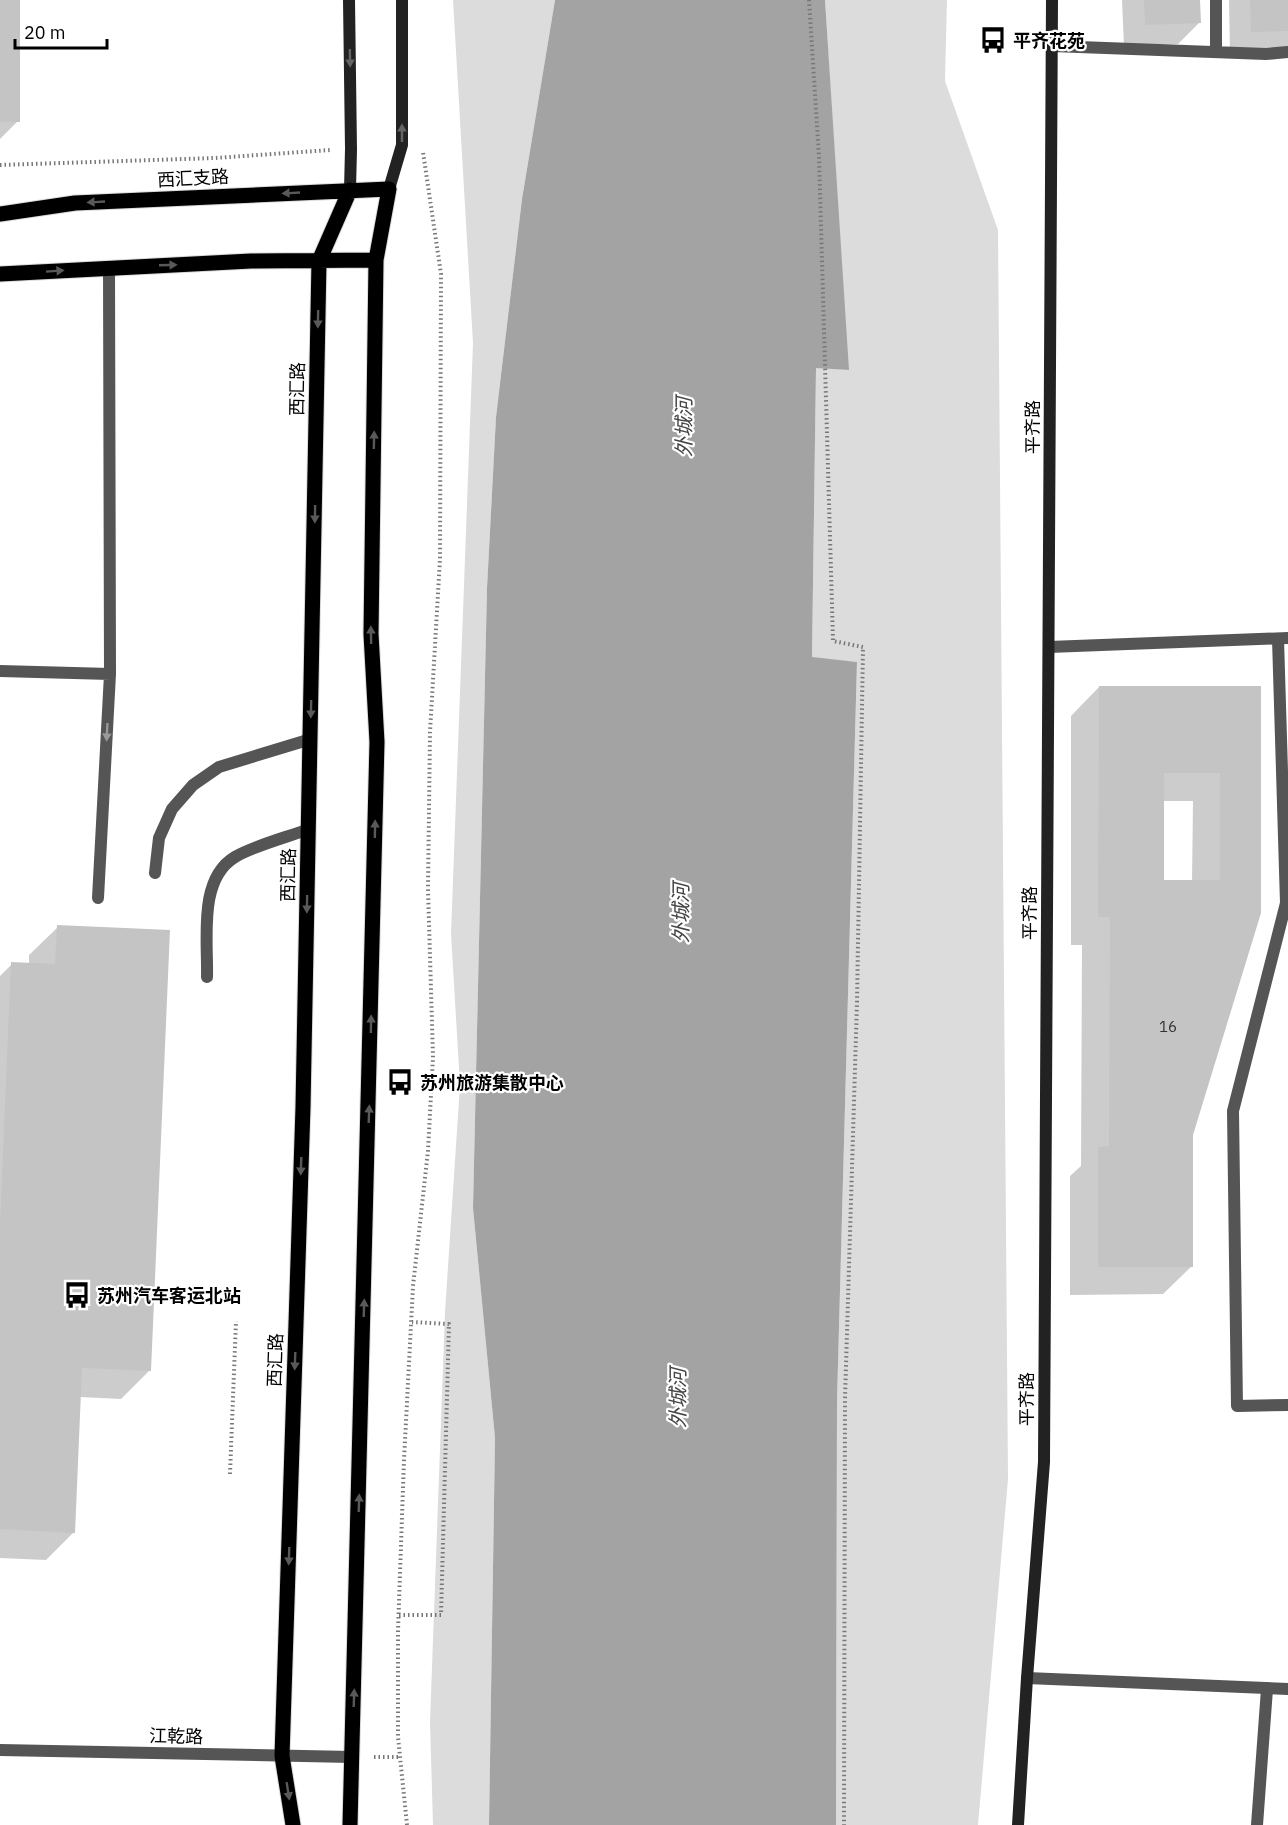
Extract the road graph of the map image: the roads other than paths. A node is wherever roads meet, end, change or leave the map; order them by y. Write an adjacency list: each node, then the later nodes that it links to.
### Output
1 (349, 0): 9 (main road, 西汇路, one-way to 9)
2 (402, 0): 8 (main road, one-way to 2)
3 (1052, 0): 5 (main road, 平齐路)
4 (1216, 0): 6 (street)
5 (1052, 46): 6 (street); 16 (main road, 平齐路)
6 (1216, 52): 7 (street)
7 (1288, 52)
8 (389, 189): 9 (main road, 西汇支路); 12 (main road)
9 (350, 190): 10 (main road, 西汇支路, one-way to 10); 11 (main road, 西汇路)
10 (0, 214)
11 (319, 261): 12 (main road); 13 (main road, one-way to 11); 19 (main road, 西汇路, one-way to 19)
12 (376, 261): 30 (main road, one-way to 12)
13 (109, 267): 14 (main road, one-way to 13); 18 (street)
14 (0, 274)
15 (1283, 639): 16 (street); 24 (street)
16 (1049, 647): 25 (main road, 平齐路)
17 (0, 671): 18 (street)
18 (110, 674): 22 (street, one-way to 22)
19 (311, 739): 20 (main road, 西汇路); 21 (street)
20 (309, 829): 23 (street); 29 (main road, 西汇路, one-way to 29)
21 (155, 873)
22 (98, 898)
23 (207, 977)
24 (1288, 1405)
25 (1027, 1678): 26 (street); 33 (main road, 平齐路)
26 (1267, 1689): 27 (street); 34 (street)
27 (1288, 1689)
28 (0, 1750): 29 (street, 江乾路)
29 (282, 1756): 30 (street, 江乾路); 31 (main road, 西汇路, one-way to 31)
30 (352, 1757): 32 (main road)
31 (293, 1825)
32 (350, 1825)
33 (1018, 1825)
34 (1257, 1825)

